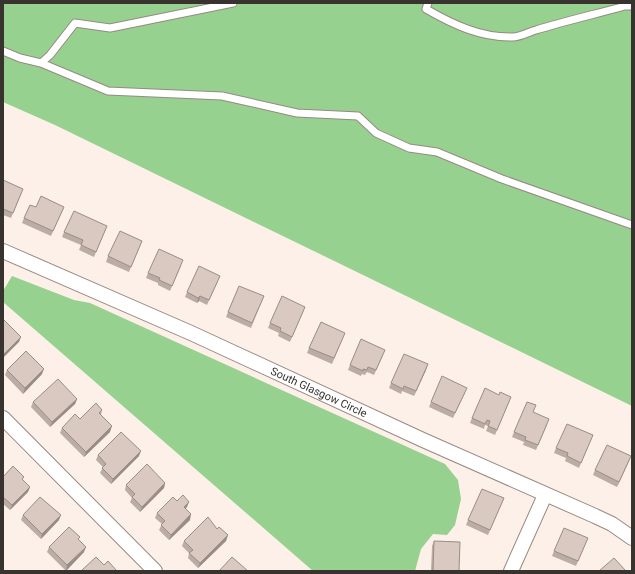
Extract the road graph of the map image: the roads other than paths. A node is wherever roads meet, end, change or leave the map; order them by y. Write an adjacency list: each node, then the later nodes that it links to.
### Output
1 (233, 3): 5 (lane)
2 (428, 3): 3 (lane)
3 (632, 6)
4 (3, 51): 5 (lane)
5 (41, 63): 6 (lane)
6 (632, 225)
7 (3, 251): 9 (street, South Glasgow Circle)
8 (3, 418): 11 (street)
9 (545, 494): 10 (street, South Glasgow Circle); 12 (street)
10 (632, 538)
11 (155, 571)
12 (510, 571)

